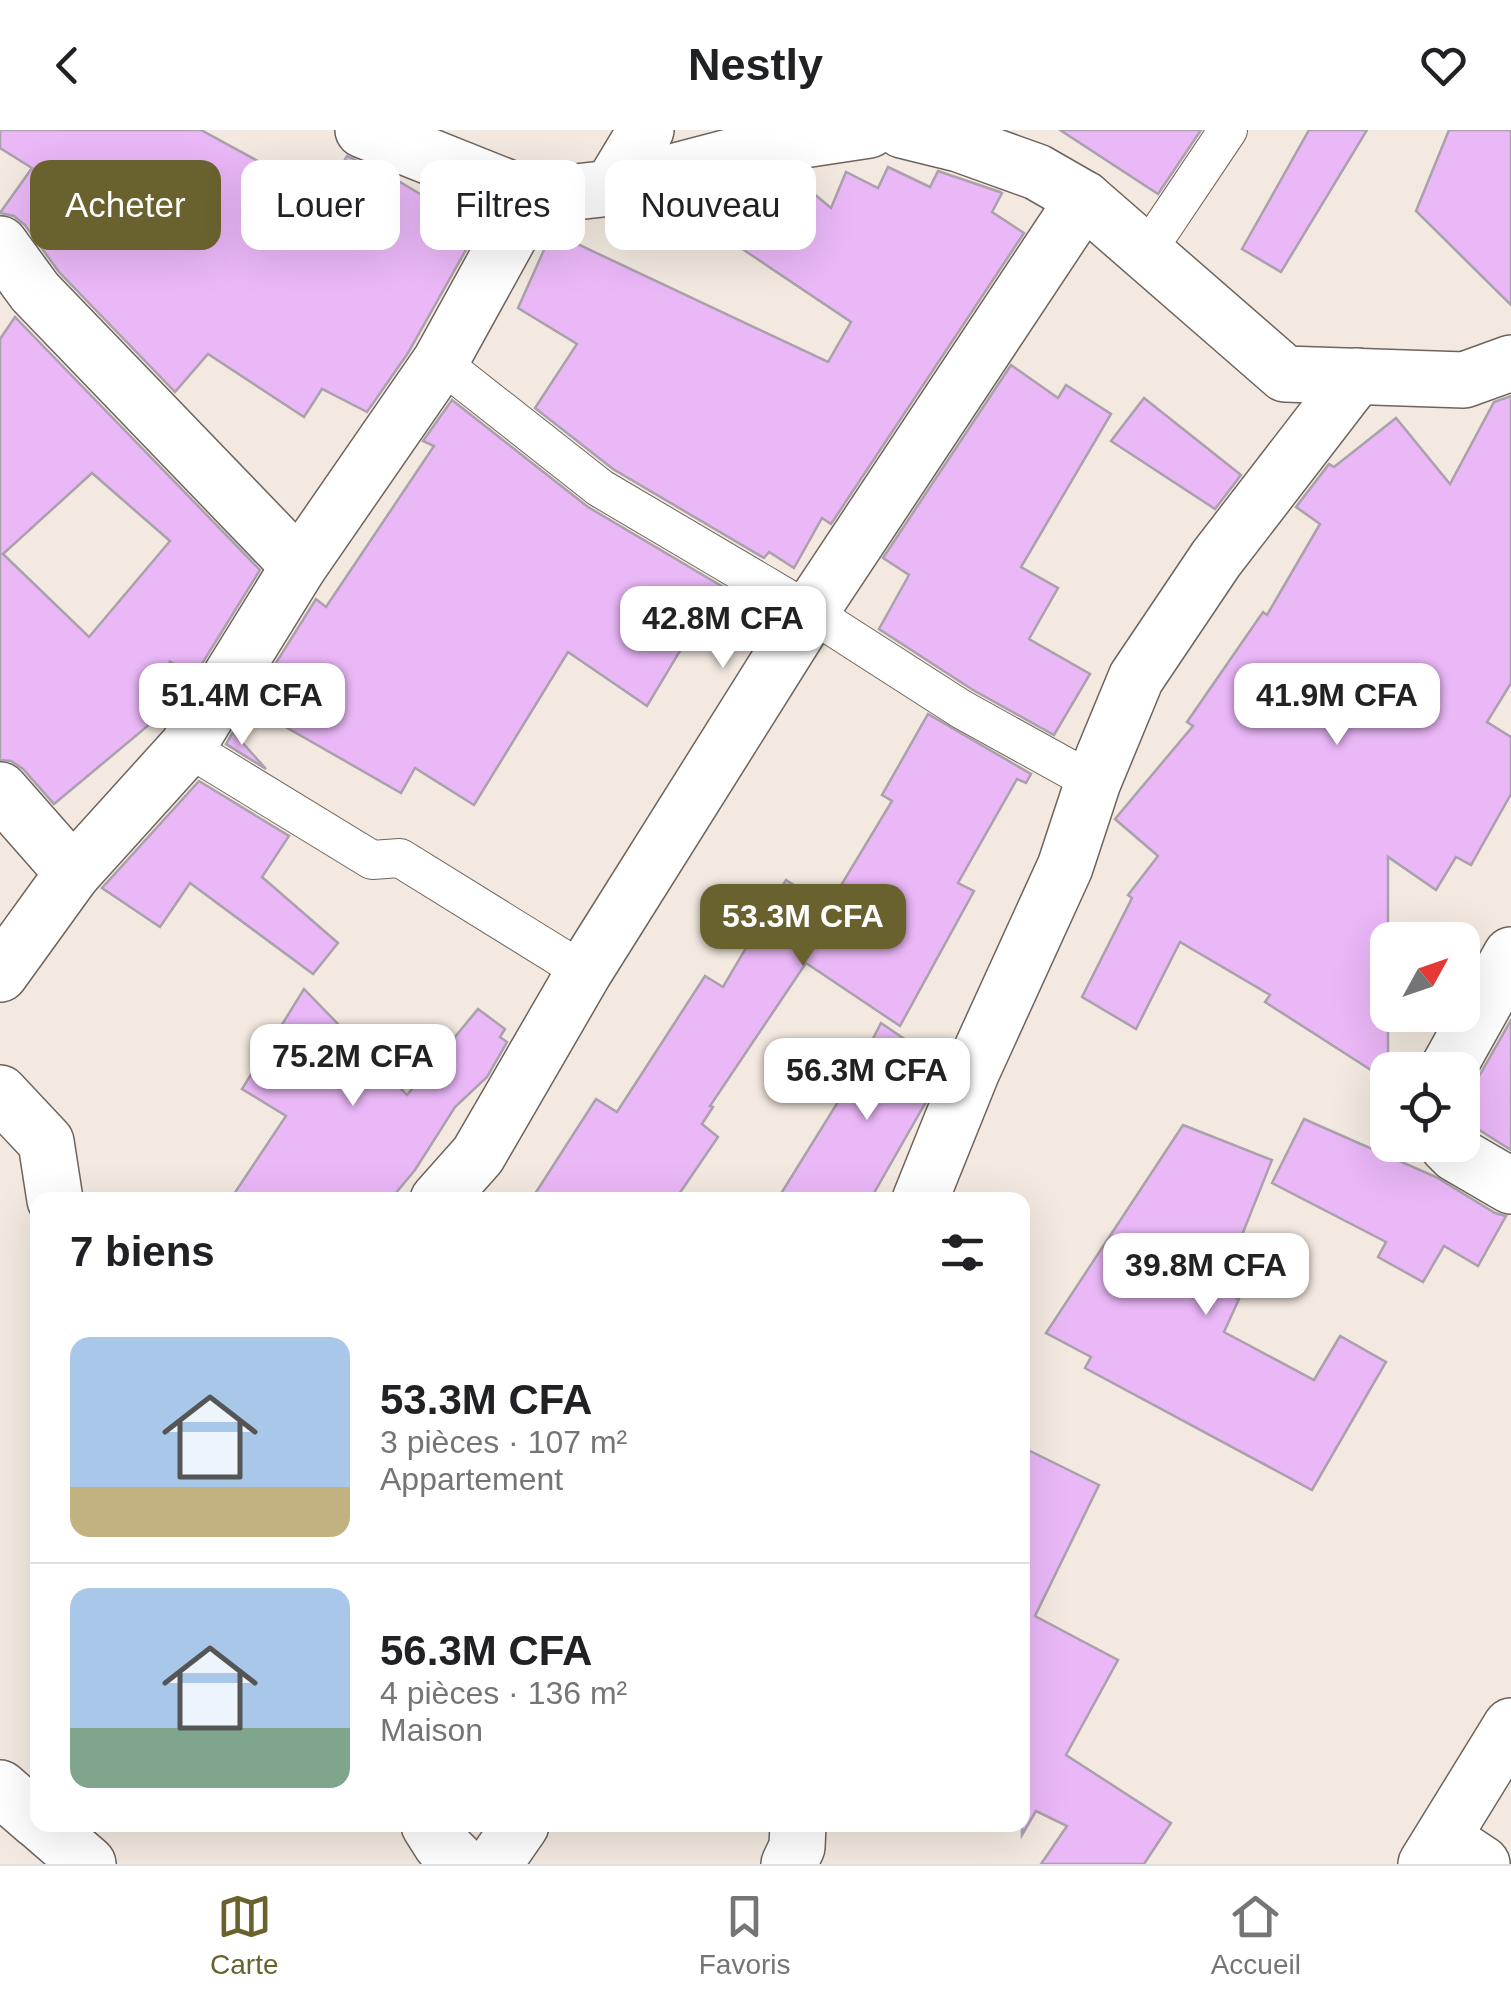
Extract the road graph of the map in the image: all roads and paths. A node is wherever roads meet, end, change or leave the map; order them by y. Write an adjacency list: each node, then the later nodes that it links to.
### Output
1 (364, 130): 6 (street)
2 (646, 130): 7 (street)
3 (869, 130): 8 (street)
4 (902, 130): 9 (street)
5 (1228, 130): 12 (lane)
6 (447, 149)
7 (628, 160)
8 (718, 160)
9 (1084, 198): 12 (street); 17 (street)
10 (0, 244): 16 (street)
11 (502, 250): 13 (street)
12 (1146, 252): 15 (street)
13 (440, 362): 16 (street); 17 (lane)
14 (1511, 363): 15 (street)
15 (1357, 376): 19 (street)
16 (299, 566): 18 (street)
17 (810, 612): 19 (lane); 23 (street)
18 (187, 747): 21 (street); 23 (lane)
19 (1093, 782): 31 (street)
20 (0, 790): 21 (street)
21 (73, 873): 24 (street)
22 (1511, 955): 25 (street)
23 (584, 972): 30 (street)
24 (0, 974)
25 (1457, 1052)
26 (0, 1093): 29 (street)
27 (1470, 1162): 28 (street)
28 (1511, 1186)
29 (54, 1192)
30 (445, 1192)
31 (923, 1192)
32 (1511, 1726): 39 (street)
33 (0, 1788): 34 (street)
34 (30, 1814)
35 (51, 1832): 40 (street)
36 (433, 1832): 41 (street)
37 (517, 1832): 42 (street)
38 (798, 1832): 43 (street)
39 (1450, 1855)
40 (88, 1864)
41 (461, 1864)
42 (494, 1864)
43 (789, 1864)

